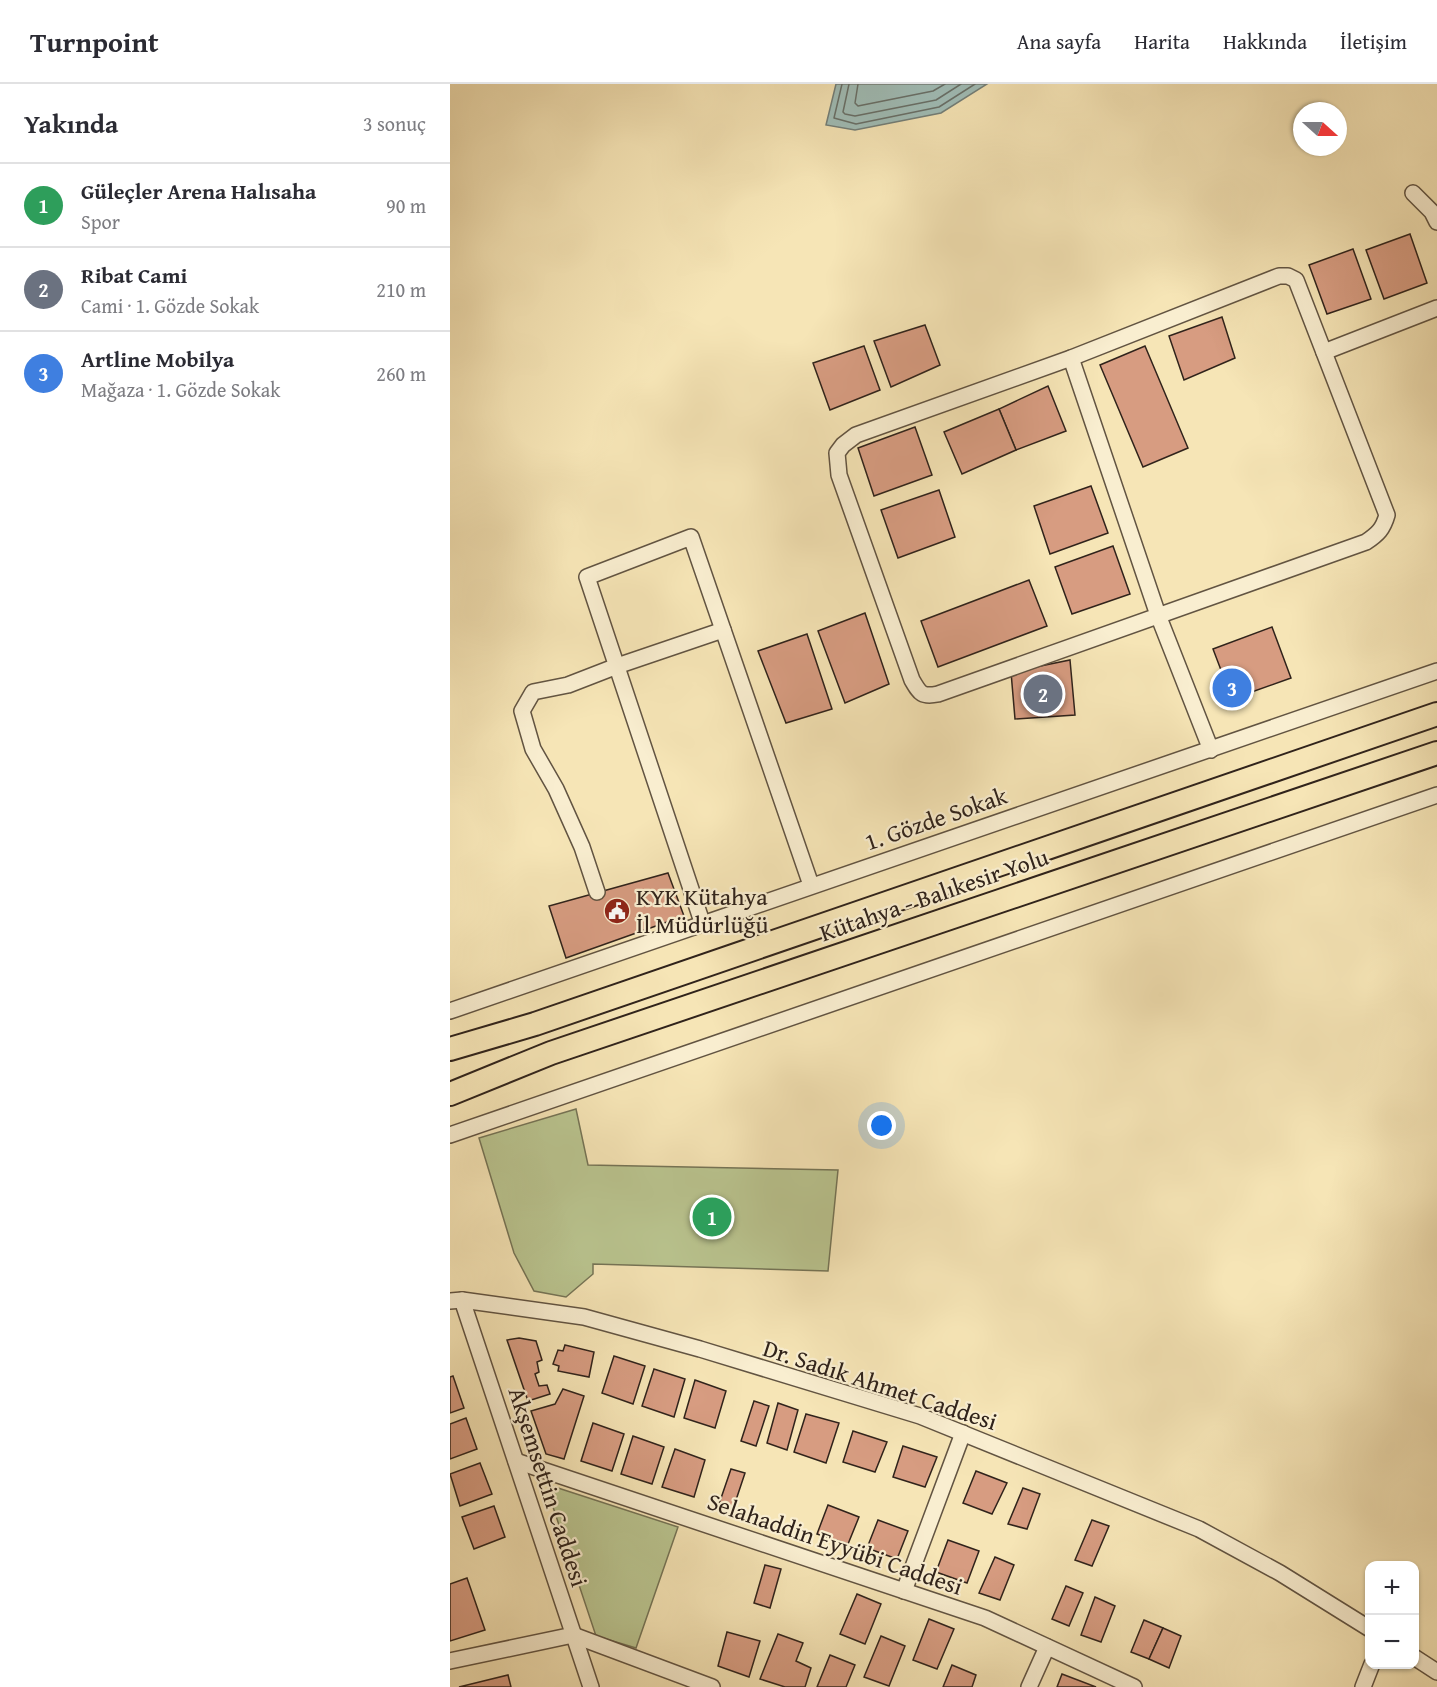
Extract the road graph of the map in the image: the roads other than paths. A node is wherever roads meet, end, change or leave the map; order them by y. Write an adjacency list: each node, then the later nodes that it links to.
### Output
1 (1413, 193): 2 (street)
2 (1437, 222)
3 (1437, 308): 4 (street)
4 (1324, 352): 5 (street); 6 (street)
5 (1071, 358): 6 (street); 6 (street)
6 (1158, 615): 11 (street)
7 (723, 630): 8 (street); 8 (street); 14 (street)
8 (617, 666): 15 (street); 16 (street)
9 (1437, 671): 11 (street, 1. Gözde Sokak)
10 (1437, 714): 18 (highway, Kütahya - Balıkesir Yolu)
11 (1211, 750): 14 (street, 1. Gözde Sokak)
12 (1437, 753): 19 (highway, Kütahya - Balıkesir Yolu)
13 (1437, 795): 20 (street)
14 (811, 885): 16 (street, 1. Gözde Sokak)
15 (597, 892)
16 (703, 925): 17 (street, 1. Gözde Sokak)
17 (450, 1011)
18 (450, 1049)
19 (450, 1094)
20 (450, 1135)
21 (456, 1300): 22 (street, Dr. Sadık Ahmet Caddesi); 23 (street, Akşemsettin Caddesi)
22 (963, 1433): 24 (street); 25 (street, Dr. Sadık Ahmet Caddesi)
23 (516, 1461): 24 (street, Selahaddin Eyyübi Caddesi); 26 (street, Akşemsettin Caddesi)
24 (904, 1591): 27 (street, Selahaddin Eyyübi Caddesi)
25 (1365, 1626)
26 (573, 1635): 29 (street); 32 (street, Akşemsettin Caddesi); 33 (street)
27 (1047, 1647): 34 (street); 35 (street, Selahaddin Eyyübi Caddesi)
28 (1419, 1660): 31 (street)
29 (450, 1661)
30 (1370, 1669): 36 (street)
31 (1437, 1672)
32 (591, 1687)
33 (712, 1687)
34 (1029, 1687)
35 (1134, 1687)
36 (1363, 1687)

